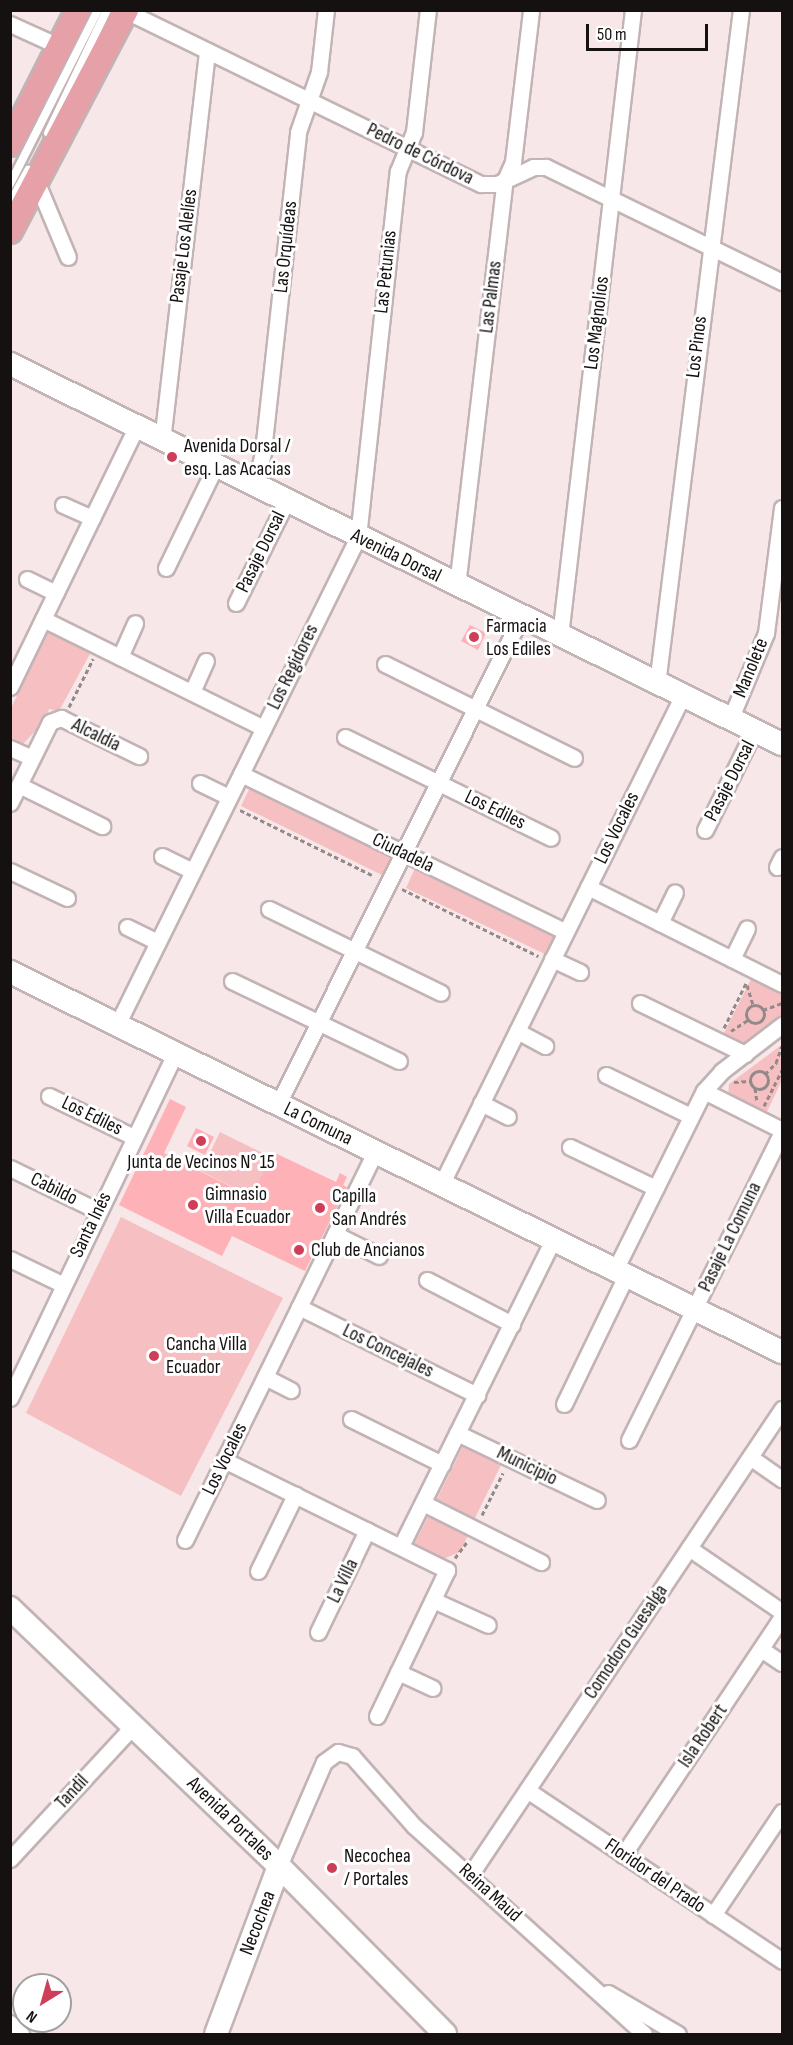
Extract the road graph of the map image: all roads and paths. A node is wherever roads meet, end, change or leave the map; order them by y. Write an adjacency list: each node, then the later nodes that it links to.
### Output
1 (78, 10): 11 (main road)
2 (98, 10): 20 (lane)
3 (107, 10): 14 (lane)
4 (326, 10): 13 (street, Las Orquídeas)
5 (428, 10): 16 (street, Las Petunias)
6 (531, 10): 18 (street, Las Palmas)
7 (633, 10): 21 (street, Los Magnolios)
8 (741, 10): 24 (street, Los Pinos)
9 (126, 11): 12 (street, Pedro de Córdova); 19 (main road)
10 (10, 24): 11 (street)
11 (61, 47): 15 (main road)
12 (207, 51): 13 (street, Pedro de Córdova); 29 (street, Pasaje Los Alelíes)
13 (309, 100): 16 (street, Pedro de Córdova); 31 (street, Las Orquídeas)
14 (45, 138)
15 (10, 144)
16 (407, 148): 18 (street, Pedro de Córdova); 36 (street, Las Petunias)
17 (36, 157): 22 (lane)
18 (505, 180): 21 (street, Pedro de Córdova); 39 (street, Las Palmas)
19 (38, 183): 23 (main road); 25 (street)
20 (10, 184)
21 (611, 198): 24 (street, Pedro de Córdova); 45 (street, Los Magnolios)
22 (10, 203)
23 (10, 231)
24 (712, 248): 26 (street, Pedro de Córdova); 51 (street, Los Pinos)
25 (68, 258)
26 (783, 282)
27 (10, 364): 28 (street, Avenida Dorsal)
28 (136, 428): 29 (street, Avenida Dorsal); 35 (street)
29 (162, 441): 30 (street, Avenida Dorsal)
30 (215, 467): 31 (street, Avenida Dorsal); 37 (street)
31 (255, 487): 32 (street, Avenida Dorsal)
32 (286, 502): 36 (street, Avenida Dorsal); 41 (street, Pasaje Dorsal)
33 (63, 505): 35 (street)
34 (783, 508): 57 (street, Manolete)
35 (92, 518): 40 (street)
36 (358, 537): 39 (street, Avenida Dorsal); 58 (street, Los Regidores)
37 (166, 568)
38 (27, 579): 40 (street)
39 (457, 586): 42 (street, Avenida Dorsal)
40 (56, 593): 43 (street)
41 (236, 603)
42 (521, 617): 45 (street, Avenida Dorsal); 55 (street)
43 (43, 619): 46 (street); 49 (street)
44 (135, 623): 47 (street)
45 (560, 636): 51 (street, Avenida Dorsal)
46 (99, 647): 47 (street); 56 (path)
47 (120, 657): 53 (street)
48 (206, 661): 53 (street)
49 (16, 662): 52 (street)
50 (385, 664): 55 (street)
51 (657, 684): 54 (street, Avenida Dorsal)
52 (10, 687)
53 (192, 692): 58 (street)
54 (682, 697): 57 (street, Avenida Dorsal); 79 (street, Los Vocales)
55 (475, 709): 65 (street); 68 (street)
56 (62, 718): 63 (street, Alcaldía); 64 (street, Alcaldía)
57 (730, 720): 59 (street, Avenida Dorsal)
58 (264, 728): 66 (street, Los Regidores)
59 (754, 731): 61 (street, Avenida Dorsal); 73 (street, Pasaje Dorsal)
60 (345, 737): 68 (street, Los Ediles)
61 (783, 744)
62 (10, 748): 64 (street)
63 (139, 756)
64 (32, 758): 69 (street, Alcaldía)
65 (573, 758)
66 (241, 774): 70 (street, Los Regidores); 75 (street, Ciudadela)
67 (200, 783): 70 (street)
68 (438, 783): 74 (street, Los Ediles); 75 (street)
69 (19, 785): 71 (street, Alcaldía); 72 (street)
70 (229, 798): 78 (street, Los Regidores)
71 (10, 803)
72 (102, 826)
73 (705, 830)
74 (551, 838)
75 (403, 853): 86 (street, Ciudadela); 88 (street)
76 (162, 856): 78 (street)
77 (10, 871): 81 (street)
78 (193, 872): 87 (street, Los Regidores)
79 (588, 887): 83 (street); 86 (street, Los Vocales)
80 (675, 892): 83 (street)
81 (66, 898)
82 (269, 909): 88 (street)
83 (660, 923): 90 (street)
84 (128, 927): 87 (street)
85 (747, 928): 90 (street)
86 (566, 932): 89 (street, Los Vocales)
87 (158, 942): 103 (street, Los Regidores)
88 (355, 951): 96 (street); 102 (street)
89 (552, 959): 92 (street); 105 (street, Los Vocales)
90 (732, 959): 93 (street)
91 (10, 972): 103 (street, La Comuna)
92 (580, 972)
93 (749, 976): 95 (street); 99 (path); 107 (path)
94 (232, 981): 102 (street)
95 (783, 984)
96 (441, 993)
97 (640, 1002): 107 (street)
98 (783, 1003): 100 (path)
99 (753, 1005): 100 (path); 101 (path)
100 (763, 1010): 101 (path)
101 (748, 1020): 107 (path)
102 (319, 1023): 112 (street); 119 (street)
103 (117, 1025): 110 (street, La Comuna)
104 (783, 1025): 106 (street)
105 (517, 1031): 108 (street); 118 (street, Los Vocales)
106 (776, 1038): 111 (street)
107 (718, 1039): 111 (street)
108 (545, 1046)
109 (783, 1046): 114 (path)
110 (175, 1054): 119 (street, La Comuna); 124 (street, Santa Inés)
111 (745, 1054): 116 (street)
112 (399, 1061)
113 (783, 1070): 122 (path)
114 (765, 1074): 114 (path)
115 (606, 1075): 120 (street)
116 (704, 1091): 120 (street); 122 (street)
117 (49, 1096): 124 (street, Los Ediles)
118 (481, 1103): 121 (street); 128 (street, Los Vocales)
119 (278, 1104): 126 (street, La Comuna)
120 (691, 1116): 129 (street)
121 (508, 1117)
122 (758, 1118): 123 (street)
123 (783, 1131): 139 (street, Pasaje La Comuna)
124 (134, 1137): 130 (street, Santa Inés)
125 (570, 1148): 129 (street)
126 (375, 1152): 128 (street, La Comuna); 131 (street, Los Vocales)
127 (10, 1168): 130 (street, Cabildo)
128 (441, 1185): 132 (street, La Comuna)
129 (656, 1188): 135 (street)
130 (98, 1211): 137 (street, Santa Inés)
131 (335, 1234): 133 (street); 138 (street, Los Vocales)
132 (553, 1240): 135 (street, La Comuna); 140 (street)
133 (379, 1256)
134 (10, 1259): 137 (street)
135 (620, 1273): 139 (street, La Comuna); 146 (street)
136 (427, 1280): 140 (street)
137 (62, 1284): 145 (street, Santa Inés)
138 (299, 1306): 142 (street, Los Vocales); 144 (street, Los Concejales)
139 (693, 1310): 141 (street, La Comuna); 150 (street)
140 (512, 1324): 144 (street)
141 (783, 1352)
142 (265, 1377): 143 (street); 152 (street, Los Vocales)
143 (291, 1390)
144 (477, 1395): 149 (street)
145 (10, 1398)
146 (564, 1404)
147 (783, 1409): 151 (street, Comodoro Guesalga)
148 (351, 1419): 153 (street)
149 (457, 1433): 153 (street); 156 (street, Municipio)
150 (629, 1440)
151 (750, 1457): 154 (street); 161 (street, Comodoro Guesalga)
152 (224, 1460): 155 (street); 159 (street, Los Vocales)
153 (442, 1464): 157 (street)
154 (783, 1479)
155 (296, 1495): 158 (street); 163 (street)
156 (597, 1500)
157 (423, 1503): 160 (street); 162 (street)
158 (368, 1530): 160 (street); 169 (street, La Villa)
159 (185, 1540)
160 (401, 1546): 164 (street)
161 (689, 1548): 166 (street); 177 (street, Comodoro Guesalga)
162 (541, 1562)
163 (258, 1571)
164 (433, 1600): 168 (street); 172 (street)
165 (10, 1608): 175 (street, Avenida Portales)
166 (783, 1612)
167 (783, 1617): 170 (street, Isla Robert)
168 (488, 1625)
169 (318, 1632)
170 (761, 1649): 171 (street); 179 (street, Isla Robert)
171 (783, 1663)
172 (398, 1672): 173 (street); 174 (street)
173 (432, 1688)
174 (377, 1716)
175 (133, 1725): 180 (street, Tandil); 181 (street, Avenida Portales)
176 (338, 1752): 181 (street, Necochea); 182 (street, Reina Maud)
177 (527, 1790): 179 (street, Floridor del Prado); 182 (street, Comodoro Guesalga)
178 (781, 1818): 183 (street)
179 (623, 1855): 183 (street, Floridor del Prado)
180 (10, 1859)
181 (279, 1866): 188 (street, Necochea); 189 (street, Avenida Portales)
182 (470, 1875): 185 (street, Reina Maud)
183 (714, 1915): 184 (street, Floridor del Prado)
184 (783, 1961)
185 (598, 1989): 190 (street, Reina Maud); 191 (street)
186 (10, 2024): 187 (street)
187 (21, 2034)
188 (216, 2034)
189 (445, 2034)
190 (644, 2034)
191 (678, 2034)

